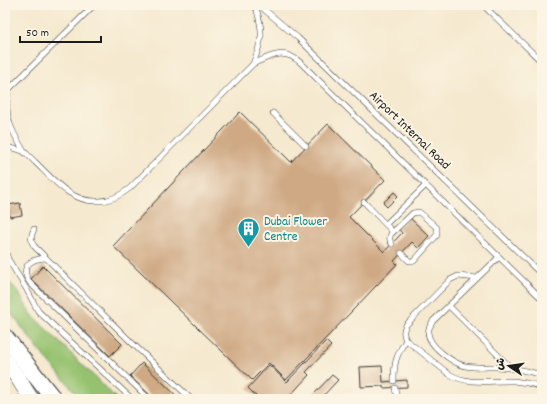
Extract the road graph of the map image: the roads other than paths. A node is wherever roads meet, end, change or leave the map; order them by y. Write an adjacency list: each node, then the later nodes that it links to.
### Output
1 (94, 5): 7 (lane)
2 (256, 5): 6 (lane)
3 (259, 5): 22 (lane, Airport Internal Road)
4 (483, 5): 5 (lane)
5 (542, 62)
6 (253, 64): 11 (lane); 12 (lane)
7 (7, 92): 11 (lane)
8 (273, 112): 9 (lane)
9 (306, 146)
10 (5, 147): 11 (lane)
11 (25, 153)
12 (426, 185): 14 (lane); 20 (lane)
13 (364, 202): 14 (lane)
14 (386, 224): 16 (lane)
15 (34, 229): 21 (lane)
16 (393, 232): 17 (lane); 19 (lane)
17 (392, 244)
18 (5, 248): 36 (lane)
19 (401, 253)
20 (499, 257): 23 (lane); 24 (lane)
21 (45, 258): 37 (lane); 38 (lane)
22 (542, 275)
23 (477, 278): 25 (lane); 27 (lane)
24 (542, 298)
25 (449, 306): 29 (lane); 29 (lane)
26 (5, 337): 35 (main road)
27 (406, 340): 31 (lane); 32 (lane)
28 (5, 361): 34 (main road)
29 (511, 368): 30 (lane)
30 (542, 375)
31 (394, 381)
32 (542, 387)
33 (395, 388): 39 (lane)
34 (31, 399)
35 (54, 399)
36 (132, 399)
37 (149, 399)
38 (191, 399)
39 (397, 399)

